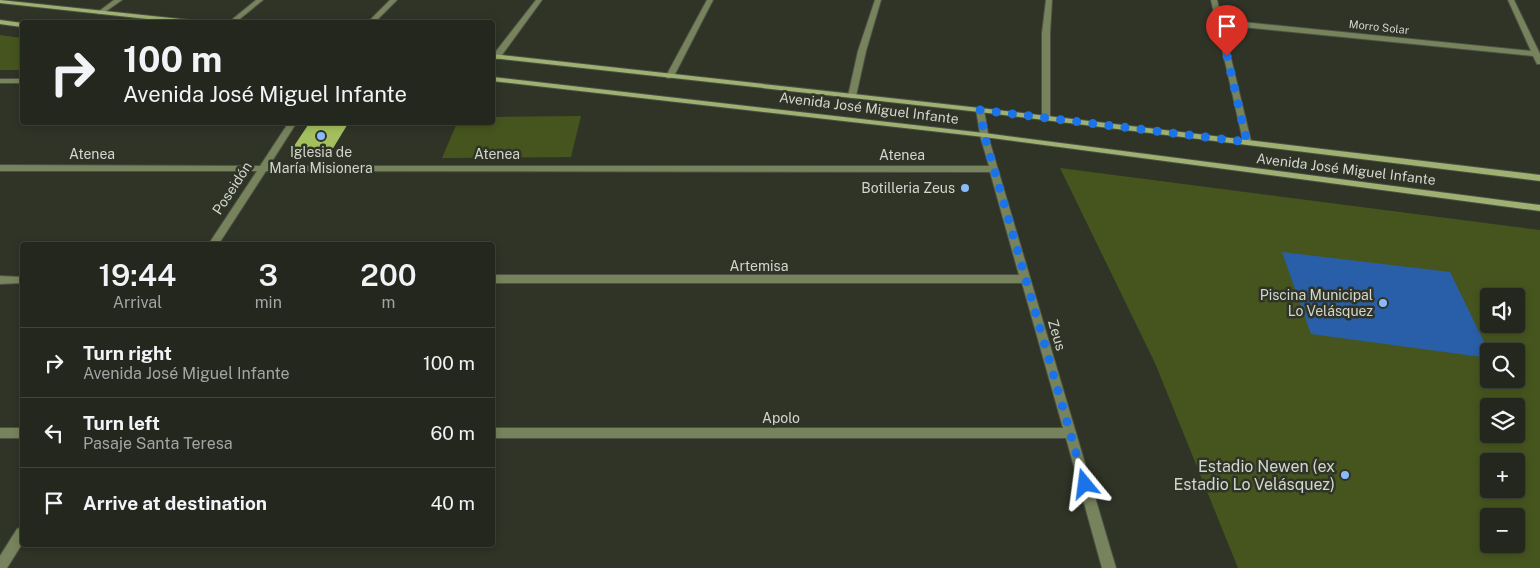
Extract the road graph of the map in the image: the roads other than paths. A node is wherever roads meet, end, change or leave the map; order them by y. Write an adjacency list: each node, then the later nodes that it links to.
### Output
1 (119, 0): 11 (street)
2 (260, 0): 13 (street)
3 (394, 0): 14 (street)
4 (539, 0): 19 (street)
5 (710, 0): 22 (street)
6 (878, 0): 26 (street)
7 (1049, 0): 28 (street)
8 (1214, 0): 16 (street)
9 (1511, 0): 18 (street)
10 (0, 1): 11 (main road)
11 (100, 12): 12 (main road)
12 (172, 20)
13 (235, 20)
14 (373, 20)
15 (0, 22): 17 (main road)
16 (1220, 22): 18 (street, Morro Solar); 31 (street)
17 (20, 25)
18 (1536, 54): 21 (street)
19 (495, 55)
20 (495, 56): 22 (main road, Avenida José Miguel Infante)
21 (1540, 62)
22 (670, 76): 26 (main road, Avenida José Miguel Infante)
23 (495, 79): 30 (main road, Avenida José Miguel Infante)
24 (0, 81): 25 (street)
25 (20, 81)
26 (852, 96): 27 (main road, Avenida José Miguel Infante)
27 (980, 110): 28 (main road, Avenida José Miguel Infante); 30 (street, Zeus)
28 (1046, 118): 31 (main road, Avenida José Miguel Infante)
29 (291, 125): 33 (street, Poseidón)
30 (984, 135): 34 (street, Zeus); 36 (main road, Avenida José Miguel Infante)
31 (1247, 142): 35 (main road, Avenida José Miguel Infante)
32 (0, 168): 33 (street, Atenea)
33 (263, 168): 34 (street, Atenea); 37 (street, Poseidón)
34 (994, 168): 39 (street, Zeus)
35 (1540, 178)
36 (1540, 208)
37 (214, 242)
38 (495, 279): 39 (street, Artemisa)
39 (1025, 279): 45 (street, Zeus)
40 (0, 280): 41 (street)
41 (20, 280)
42 (0, 433): 43 (street)
43 (20, 433)
44 (495, 433): 45 (street, Apolo)
45 (1070, 433): 48 (street, Zeus)
46 (20, 537): 47 (street)
47 (0, 568)
48 (1109, 568)

